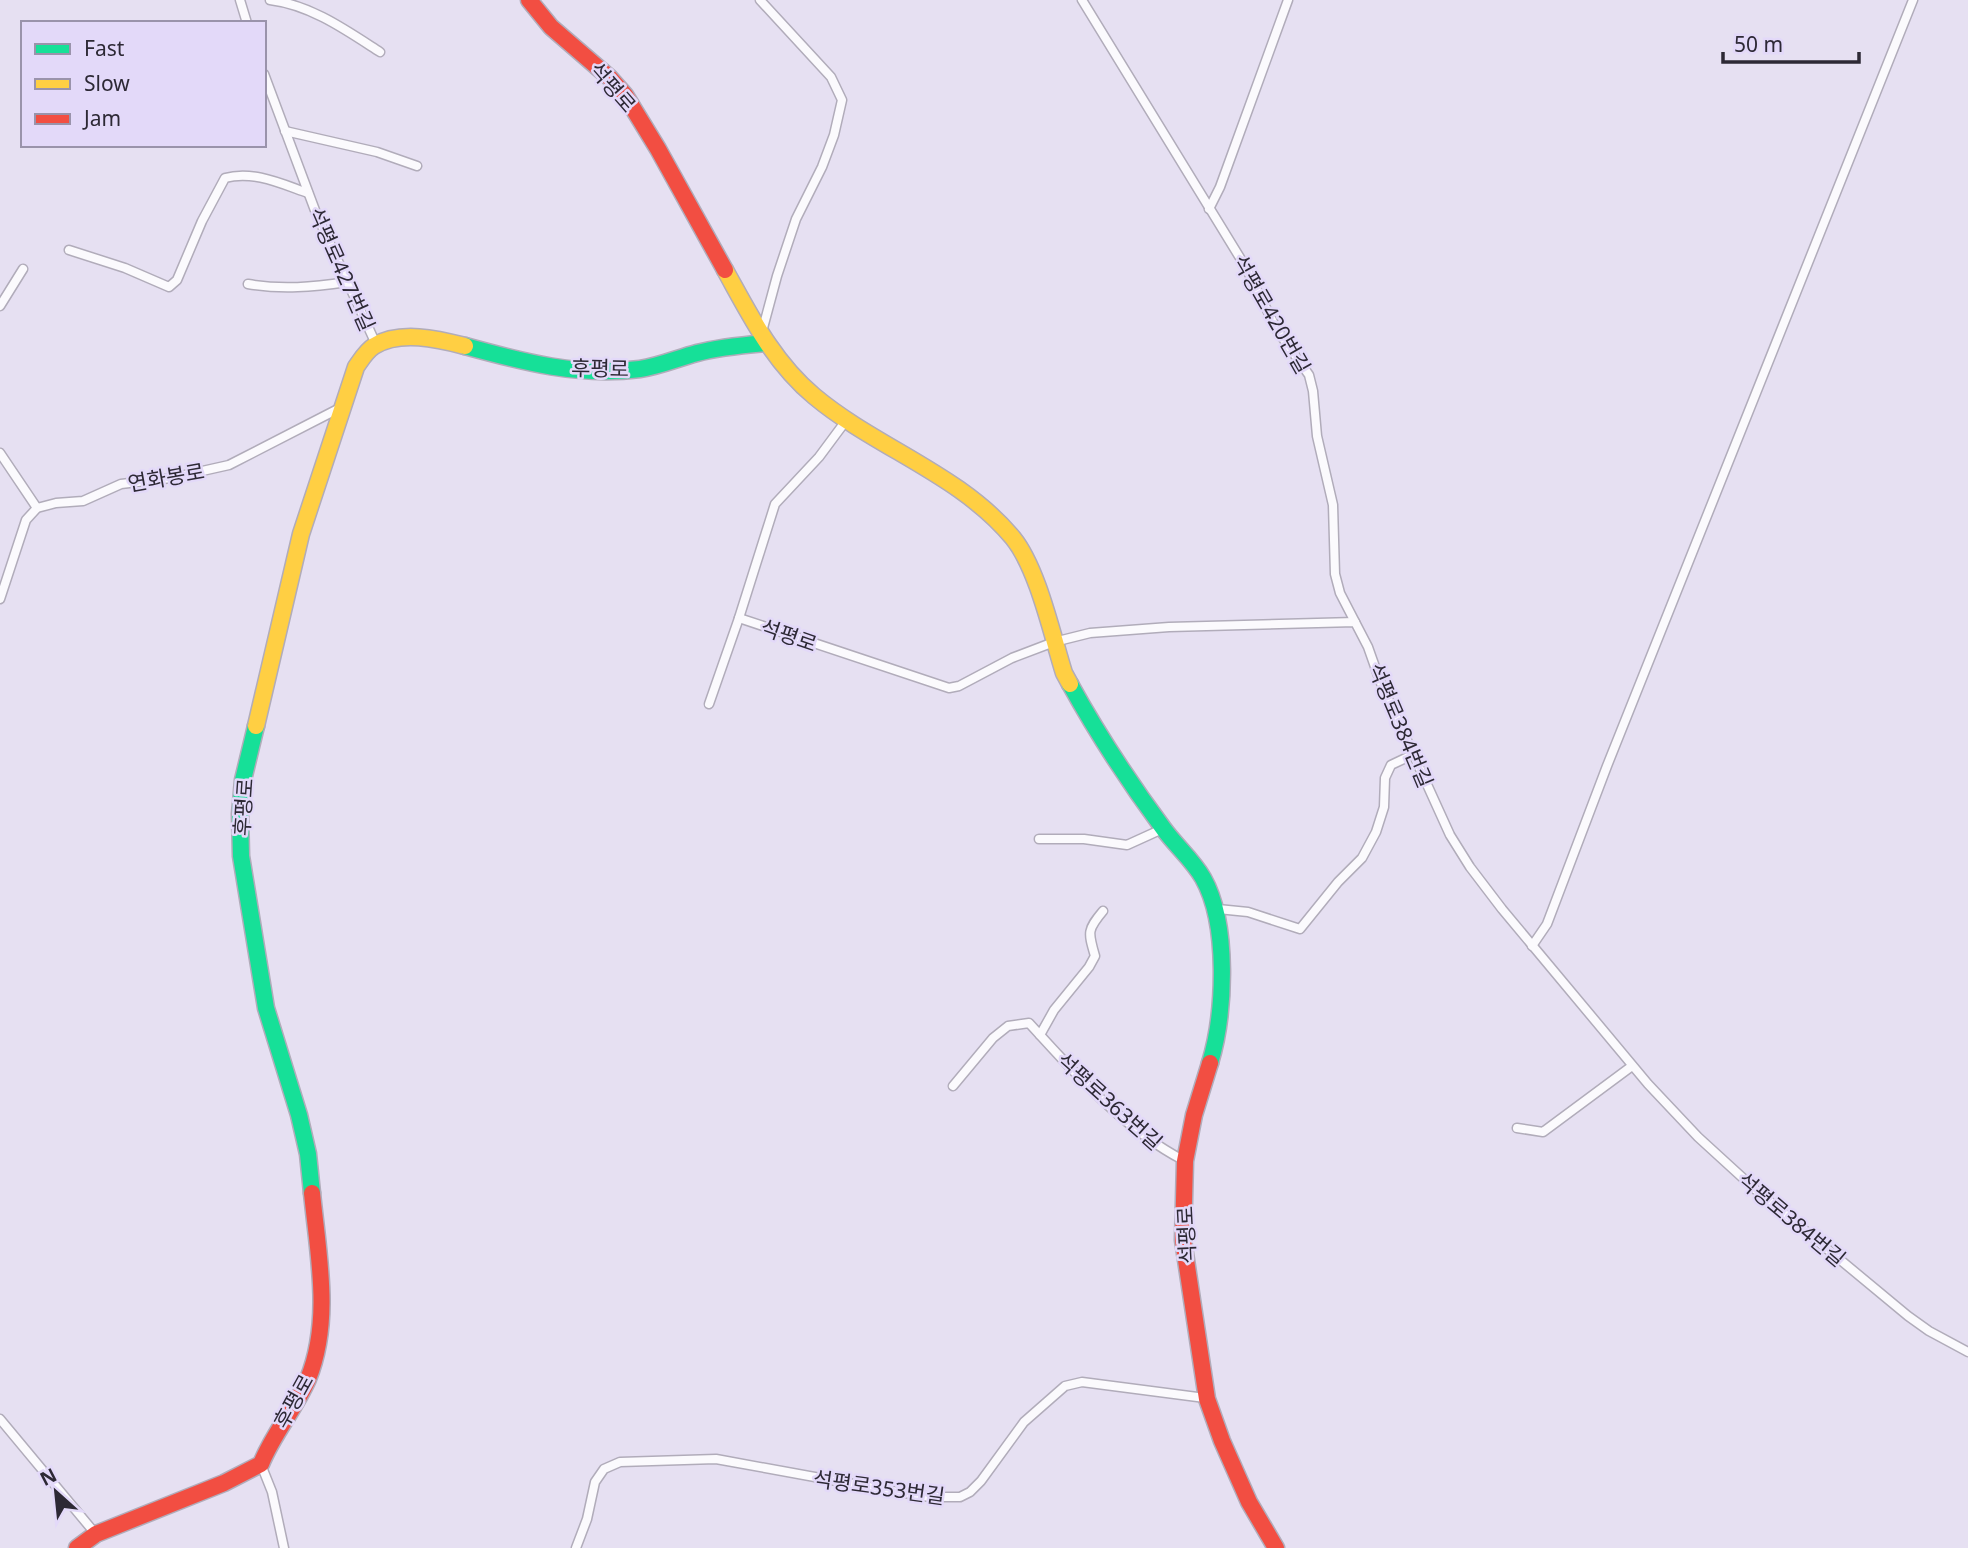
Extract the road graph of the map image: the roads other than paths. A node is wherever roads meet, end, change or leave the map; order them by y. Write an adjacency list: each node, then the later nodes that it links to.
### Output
1 (240, 0): 8 (lane)
2 (270, 0): 9 (lane)
3 (529, 0): 20 (street, 석평로)
4 (760, 0): 20 (lane)
5 (1082, 0): 14 (lane, 석평로420번길)
6 (1288, 0): 14 (lane)
7 (1913, 0): 36 (lane)
8 (246, 21)
9 (380, 52)
10 (266, 79): 11 (lane, 석평로427번길)
11 (285, 131): 12 (lane); 13 (lane, 석평로427번길)
12 (416, 166)
13 (309, 193): 15 (lane, 석평로427번길); 17 (lane, 석평로427번길)
14 (1209, 209): 28 (lane, 석평로420번길)
15 (69, 250)
16 (23, 269): 19 (lane)
17 (347, 282): 18 (lane); 21 (lane, 석평로427번길)
18 (248, 284)
19 (0, 306)
20 (764, 339): 21 (street, 후평로); 23 (street, 석평로)
21 (376, 345): 22 (street, 후평로)
22 (341, 407): 25 (lane, 연화봉로); 45 (street, 후평로)
23 (847, 419): 27 (lane, 석평로); 29 (street, 석평로)
24 (0, 453): 25 (lane)
25 (37, 508): 26 (lane)
26 (0, 599)
27 (739, 618): 29 (lane, 석평로); 30 (lane)
28 (1354, 622): 29 (lane); 31 (lane, 석평로384번길)
29 (1054, 642): 32 (street, 석평로)
30 (709, 705)
31 (1412, 755): 34 (lane); 36 (lane, 석평로384번길)
32 (1163, 829): 33 (lane); 34 (street, 석평로)
33 (1039, 839)
34 (1215, 909): 41 (street, 석평로)
35 (1103, 911): 37 (lane, 석평로363번길)
36 (1532, 946): 38 (lane, 석평로384번길)
37 (1040, 1035): 39 (lane, 석평로363번길); 41 (lane, 석평로363번길)
38 (1632, 1066): 40 (lane); 42 (lane, 석평로384번길)
39 (953, 1086)
40 (1517, 1128)
41 (1185, 1161): 43 (street, 석평로)
42 (1968, 1352)
43 (1207, 1399): 49 (lane, 석평로353번길); 50 (street, 석평로)
44 (0, 1419): 46 (lane)
45 (261, 1464): 46 (street); 48 (lane)
46 (96, 1534): 47 (street)
47 (77, 1548)
48 (284, 1548)
49 (576, 1548)
50 (1276, 1548)

